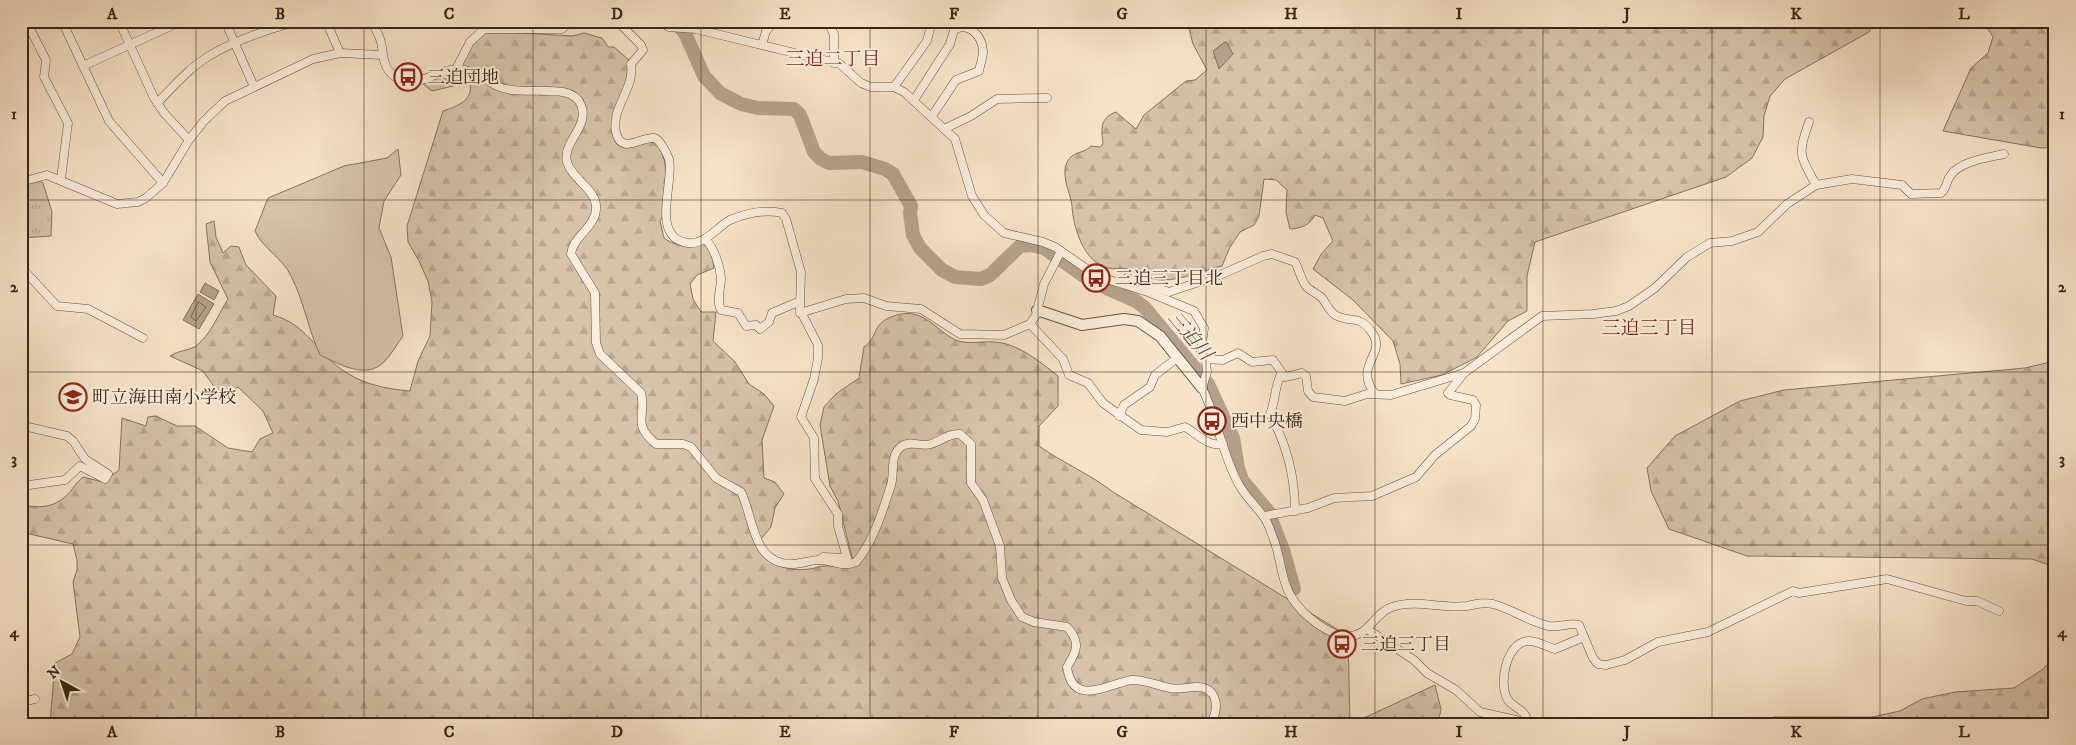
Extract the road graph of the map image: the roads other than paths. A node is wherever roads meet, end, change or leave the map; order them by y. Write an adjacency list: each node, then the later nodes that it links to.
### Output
1 (26, 21): 33 (street)
2 (62, 21): 21 (street)
3 (119, 21): 16 (street)
4 (182, 21): 16 (street)
5 (225, 21): 15 (street)
6 (299, 21): 15 (street)
7 (326, 21): 18 (street)
8 (372, 21): 19 (street)
9 (572, 21): 22 (street)
10 (617, 21): 37 (street)
11 (658, 21): 17 (street)
12 (775, 21): 17 (street)
13 (827, 21): 20 (street)
14 (932, 21): 24 (street)
15 (235, 44): 23 (street); 27 (street)
16 (130, 45): 21 (street); 27 (street)
17 (762, 45): 20 (street)
18 (340, 53): 19 (street); 23 (street)
19 (382, 54): 22 (street)
20 (834, 63): 24 (street)
21 (83, 66): 35 (street)
22 (456, 69): 58 (street)
23 (254, 86): 31 (street)
24 (894, 87): 26 (street)
25 (1047, 98): 30 (street)
26 (914, 100): 28 (street); 28 (street)
27 (158, 103): 31 (street)
28 (932, 116): 30 (street)
29 (1809, 122): 36 (street)
30 (946, 128): 38 (street)
31 (189, 140): 35 (street)
32 (2004, 154): 36 (street)
33 (61, 179): 34 (street); 35 (street)
34 (21, 182)
35 (163, 183)
36 (1816, 185): 49 (street)
37 (705, 238): 41 (street); 41 (street)
38 (1059, 255): 40 (street); 42 (street)
39 (21, 267): 45 (street)
40 (1120, 284): 47 (street); 51 (street)
41 (798, 302): 43 (street)
42 (1037, 310): 44 (street); 46 (street)
43 (800, 313): 44 (street); 58 (street)
44 (1030, 324): 52 (street)
45 (143, 338)
46 (1177, 358): 50 (street); 52 (street)
47 (1204, 359): 48 (street); 50 (street)
48 (1282, 373): 51 (street); 56 (street)
49 (1464, 373): 51 (street); 56 (street)
50 (1202, 384): 54 (street)
51 (1375, 394)
52 (1119, 416): 54 (street)
53 (21, 421): 55 (street)
54 (1223, 444): 57 (street)
55 (29, 485)
56 (1295, 510): 57 (street)
57 (1268, 515): 60 (street)
58 (819, 560): 64 (street)
59 (1999, 611): 61 (street)
60 (1367, 629): 61 (street); 65 (street)
61 (1584, 637): 65 (street)
62 (35, 699): 63 (street)
63 (21, 702)
64 (1210, 724)
65 (1524, 724)

